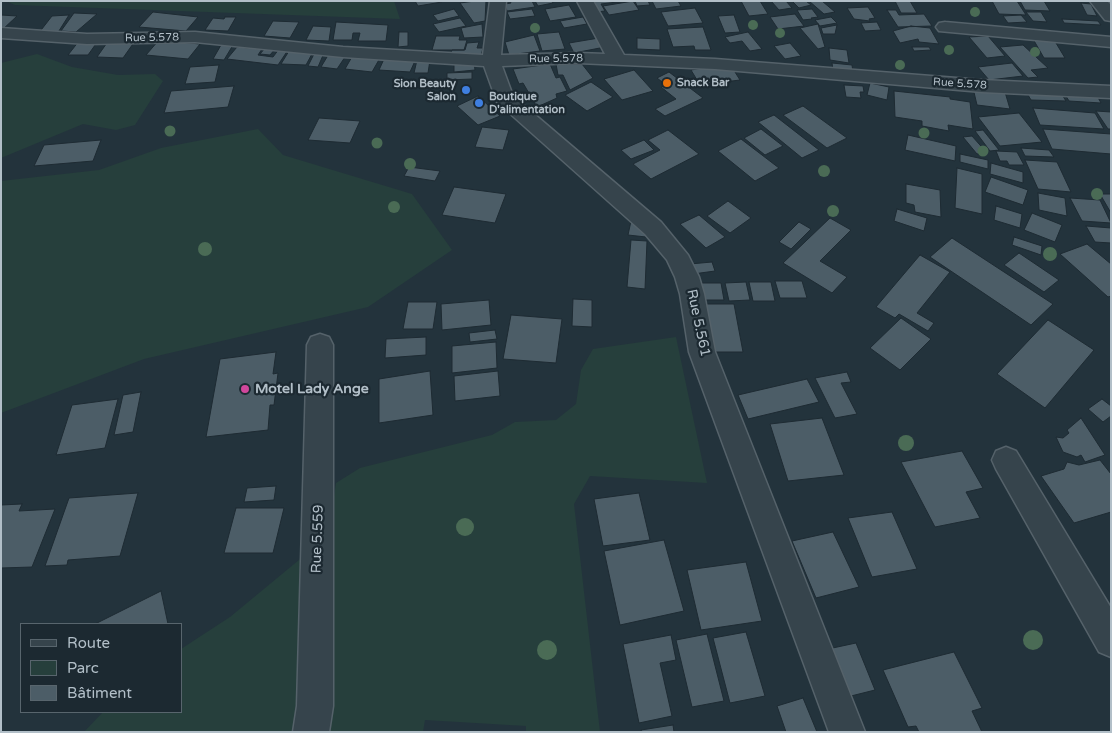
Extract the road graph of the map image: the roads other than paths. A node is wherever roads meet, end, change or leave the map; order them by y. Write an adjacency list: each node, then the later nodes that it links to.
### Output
1 (498, 1): 9 (street)
2 (584, 1): 8 (street)
3 (1098, 1): 4 (street)
4 (1111, 16)
5 (946, 27): 7 (street)
6 (1, 33): 9 (street, Rue 5.578)
7 (1111, 42)
8 (617, 59): 9 (street, Rue 5.578); 10 (street, Rue 5.578)
9 (491, 61): 15 (street, Rue 5.561)
10 (1111, 92)
11 (320, 345): 14 (street, Rue 5.559)
12 (1006, 460): 13 (street)
13 (1111, 640)
14 (311, 732)
15 (846, 732)

